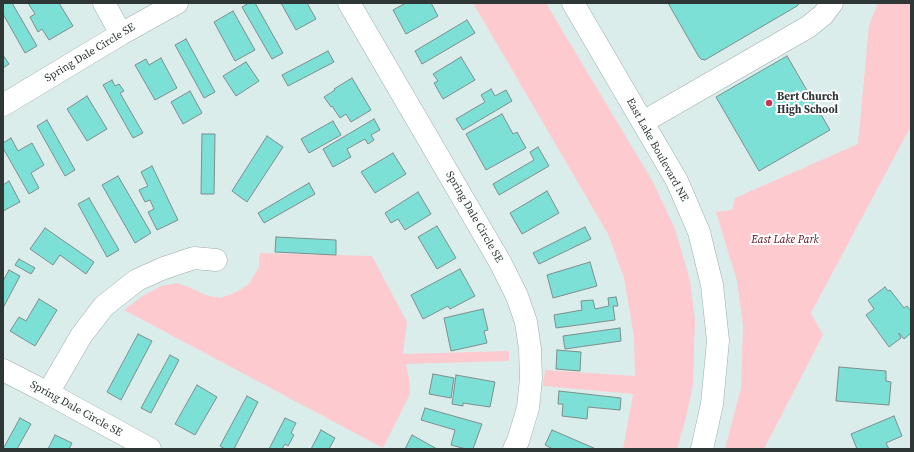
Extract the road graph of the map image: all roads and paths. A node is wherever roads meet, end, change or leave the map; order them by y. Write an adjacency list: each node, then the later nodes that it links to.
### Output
1 (104, 3): 6 (street)
2 (178, 3): 6 (street, Spring Dale Circle SE)
3 (349, 3): 13 (street, Spring Dale Circle SE)
4 (573, 3): 8 (street, East Lake Boulevard NE)
5 (832, 3): 8 (street)
6 (121, 34): 7 (street, Spring Dale Circle SE)
7 (3, 105)
8 (643, 122): 14 (street, East Lake Boulevard NE)
9 (216, 260): 11 (street)
10 (3, 370): 11 (street, Spring Dale Circle SE)
11 (48, 393): 12 (street, Spring Dale Circle SE)
12 (150, 449)
13 (514, 449)
14 (702, 449)

